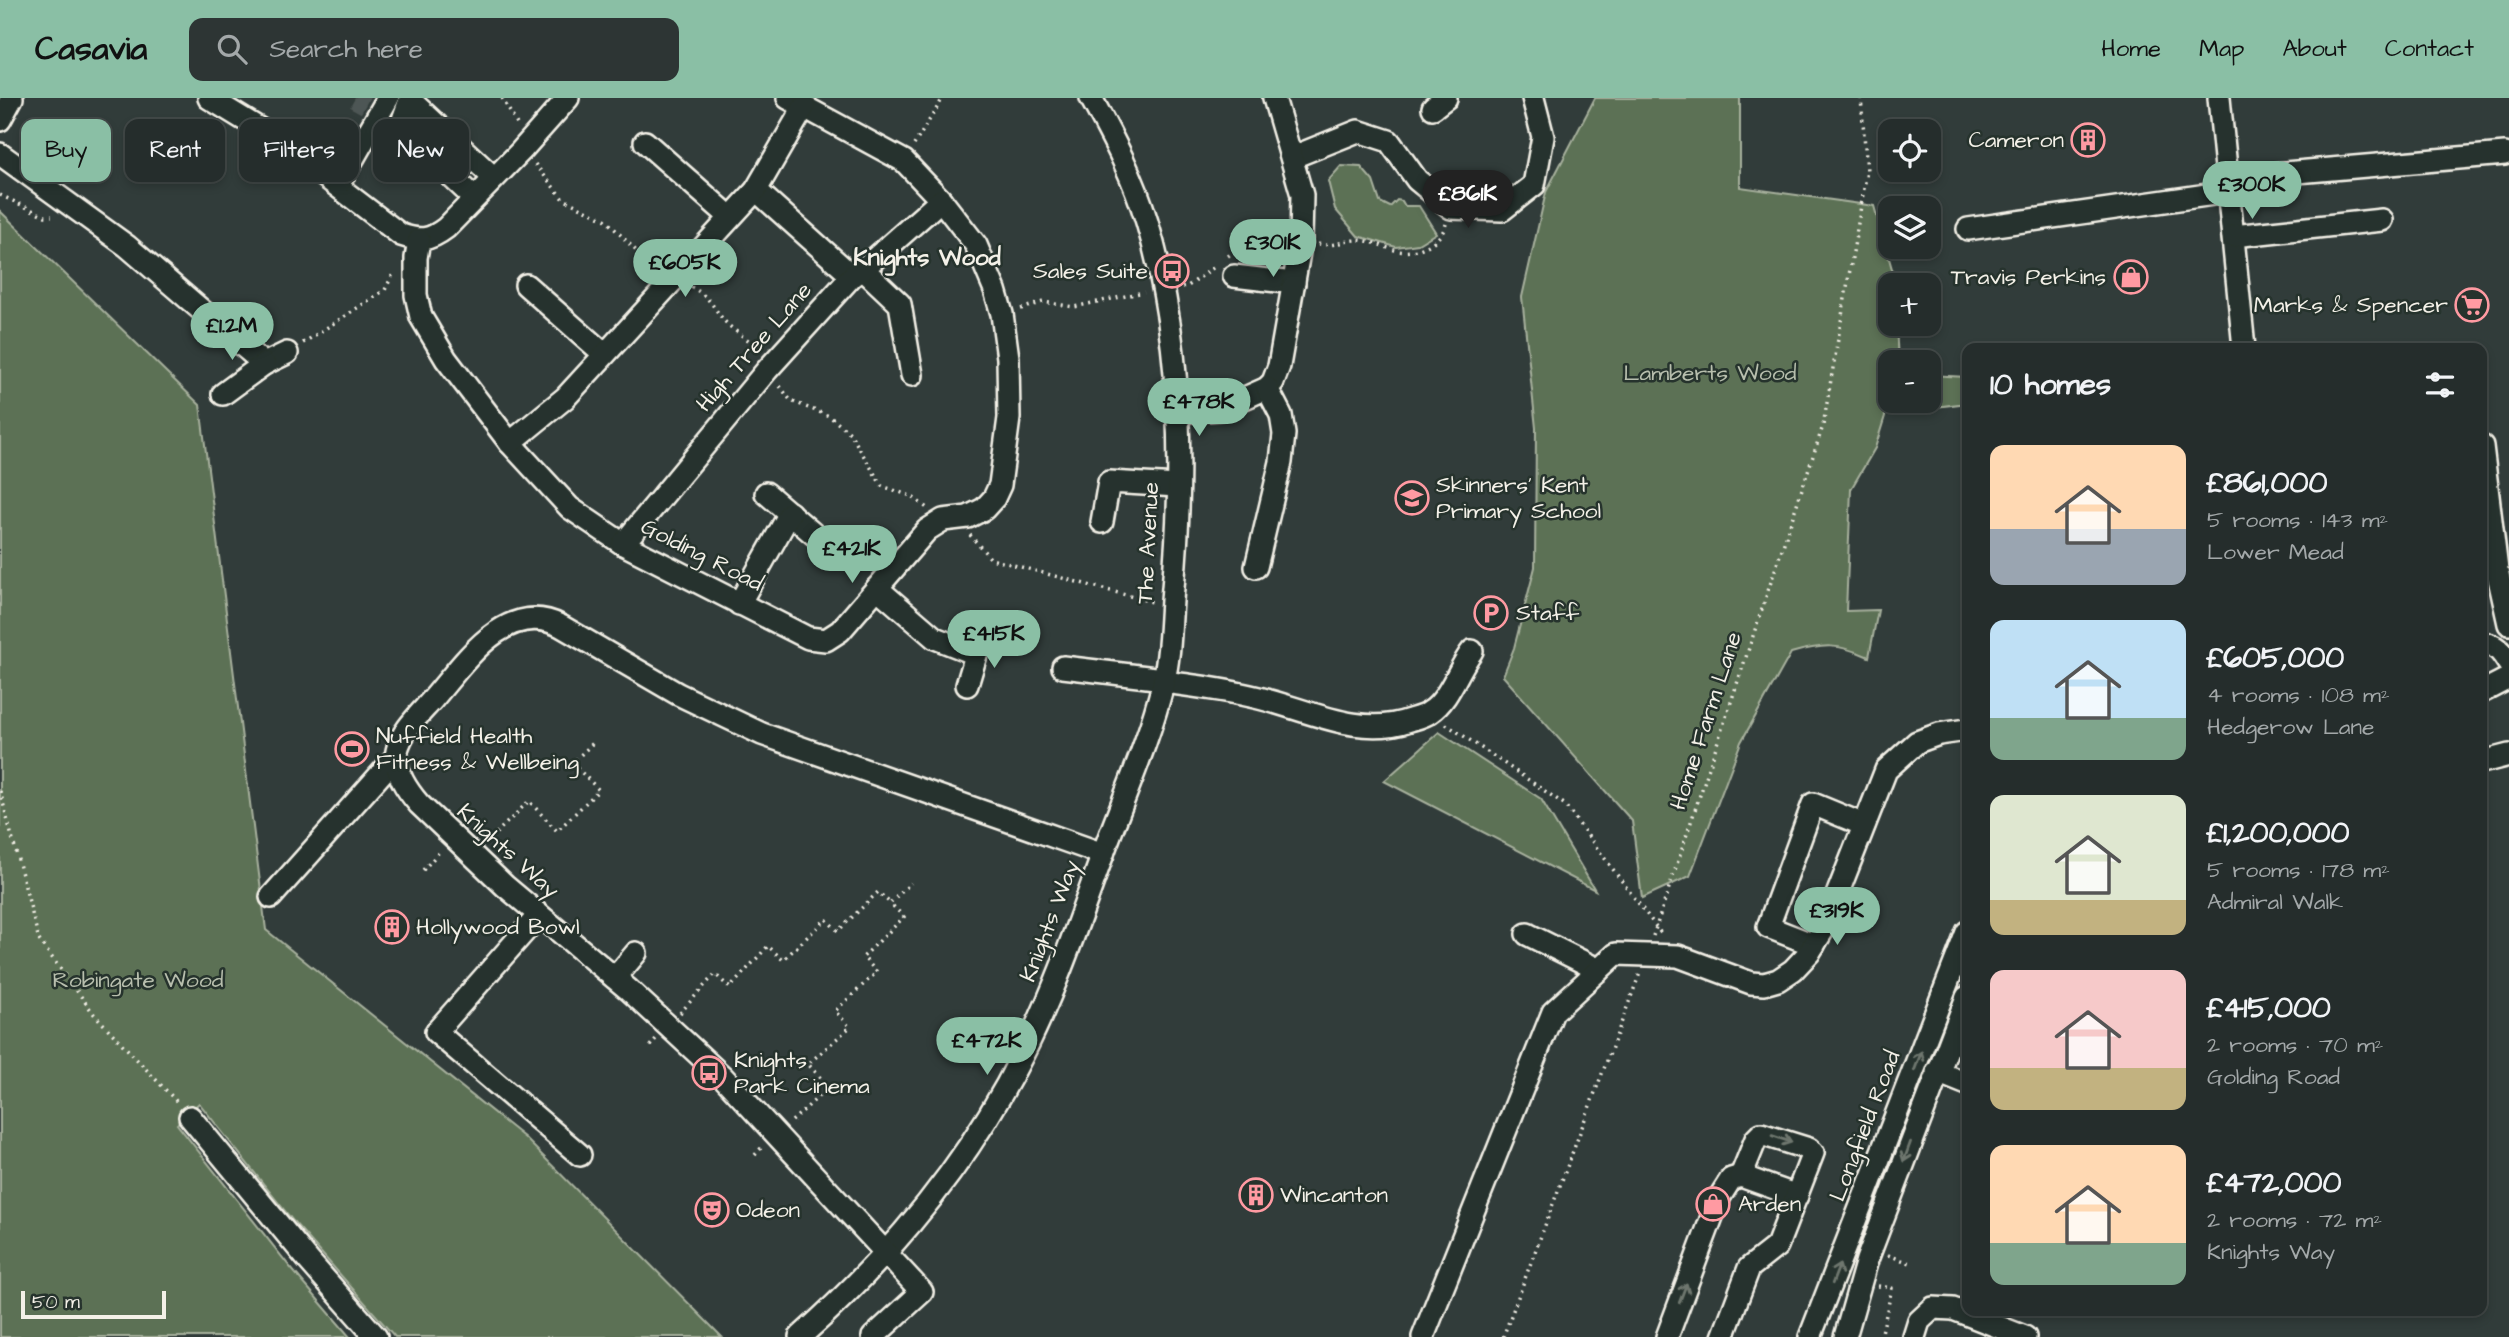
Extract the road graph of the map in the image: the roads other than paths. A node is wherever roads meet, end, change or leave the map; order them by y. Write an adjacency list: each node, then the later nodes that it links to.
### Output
1 (12, 98): 10 (street)
2 (209, 98): 16 (street)
3 (568, 98): 15 (street)
4 (1091, 98): 37 (street, The Avenue)
5 (1274, 98): 14 (street)
6 (1533, 98): 14 (street)
7 (2219, 98): 17 (street)
8 (796, 102): 18 (street); 20 (street, Golding Road)
9 (378, 105): 16 (street)
10 (0, 120)
11 (645, 142): 21 (street)
12 (0, 154): 33 (street)
13 (2505, 154): 17 (street)
14 (1293, 157): 28 (street)
15 (494, 178): 19 (street); 19 (street)
16 (338, 185): 25 (street)
17 (2228, 185): 23 (street); 24 (street)
18 (756, 190): 21 (street); 27 (street)
19 (474, 198): 25 (street)
20 (941, 200): 27 (street, High Tree Lane); 47 (street, Golding Road)
21 (730, 218): 32 (street)
22 (2382, 220): 24 (street)
23 (1968, 229)
24 (2233, 236): 30 (street)
25 (417, 249): 38 (street, Golding Road)
26 (1226, 266): 28 (street)
27 (858, 273): 34 (street); 45 (street, High Tree Lane)
28 (1294, 283): 35 (street)
29 (526, 285): 32 (street)
30 (2244, 343)
31 (287, 353): 33 (street)
32 (604, 354): 38 (street)
33 (264, 365): 36 (street)
34 (912, 375)
35 (1267, 388): 37 (street); 46 (street)
36 (223, 394)
37 (1177, 412): 40 (street, The Avenue)
38 (510, 443): 45 (street, Golding Road)
39 (2487, 480): 49 (street)
40 (1178, 486): 43 (street); 55 (street, The Avenue)
41 (766, 493): 42 (street)
42 (790, 513): 44 (street); 48 (street)
43 (1102, 522)
44 (817, 537)
45 (623, 544): 48 (street, Golding Road)
46 (1256, 567)
47 (877, 588): 48 (street, Golding Road); 56 (street)
48 (738, 604)
49 (2509, 624)
50 (2487, 644): 52 (street)
51 (1472, 650): 55 (street)
52 (2509, 664)
53 (1063, 667): 55 (street)
54 (2509, 678): 57 (street)
55 (1164, 681): 62 (street, The Avenue)
56 (967, 685)
57 (2487, 689)
58 (1962, 731): 63 (street)
59 (2509, 755): 61 (street)
60 (396, 757): 64 (street, Knights Way); 65 (street); 66 (street, Knights Way)
61 (2487, 761)
62 (1127, 790): 64 (street, Knights Way)
63 (1864, 825): 68 (street); 68 (street)
64 (1103, 854): 80 (street, Knights Way)
65 (271, 897)
66 (539, 915): 72 (street, Knights Way); 77 (street)
67 (1527, 934): 71 (street)
68 (1814, 945): 71 (street)
69 (1962, 945): 89 (street, Longfield Road, one-way to 69)
70 (636, 953): 72 (street)
71 (1600, 970): 86 (street)
72 (615, 978): 80 (street, Knights Way)
73 (1962, 1010): 74 (street, Longfield Road)
74 (1937, 1072): 75 (street); 90 (street, Longfield Road, one-way to 90)
75 (1962, 1082)
76 (191, 1117): 83 (street)
77 (580, 1154)
78 (1741, 1176): 79 (street); 79 (street, one-way to 79); 87 (street, one-way to 78)
79 (1797, 1196): 88 (street)
80 (887, 1252): 84 (street, Knights Way); 85 (street)
81 (1962, 1312): 91 (street)
82 (1971, 1316): 92 (street)
83 (376, 1337)
84 (800, 1337)
85 (873, 1337)
86 (1423, 1337)
87 (1667, 1337)
88 (1723, 1337)
89 (1810, 1337)
90 (1845, 1337)
91 (1914, 1337)
92 (2025, 1337)

